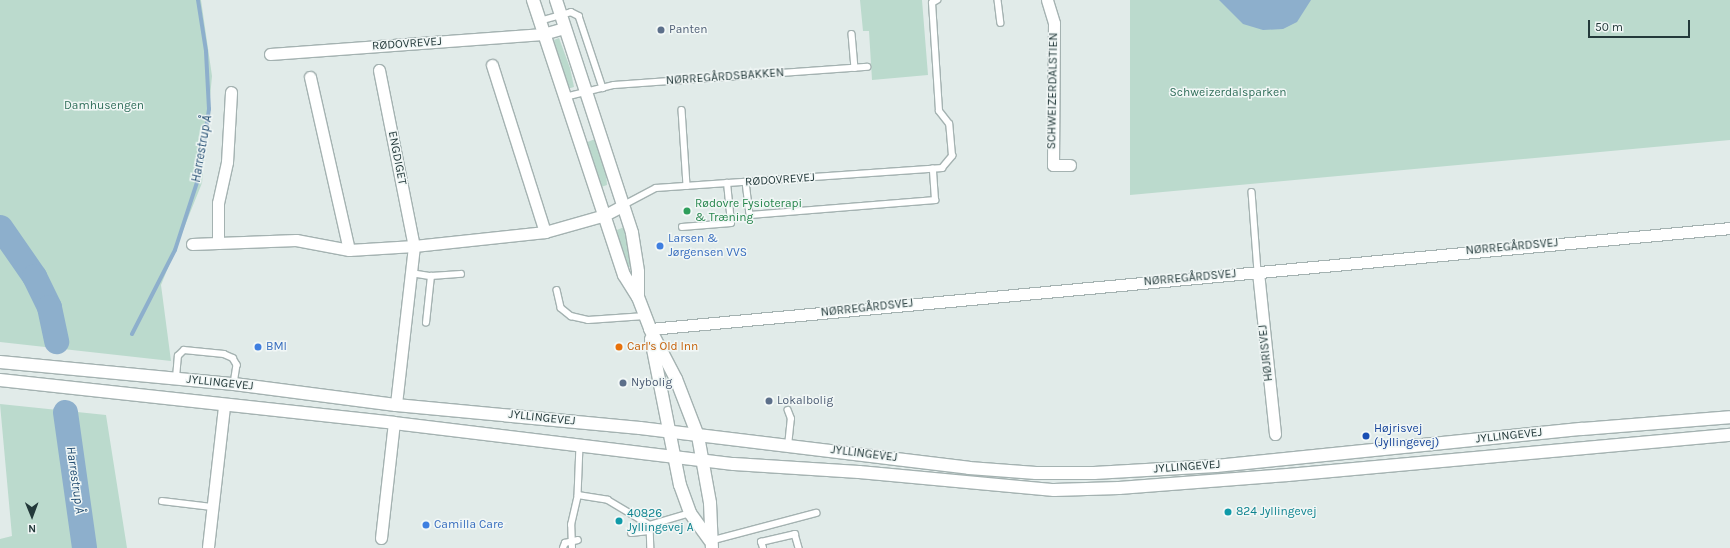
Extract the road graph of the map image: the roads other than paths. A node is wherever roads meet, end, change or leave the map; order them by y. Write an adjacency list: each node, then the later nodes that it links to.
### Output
1 (533, 0): 7 (street)
2 (556, 0): 6 (street)
3 (937, 0): 24 (lane, RØDOVREVEJ)
4 (998, 0): 8 (lane)
5 (1047, 0): 23 (street, SCHWEIZERDALSTIEN)
6 (560, 15): 7 (lane); 9 (street); 18 (lane)
7 (540, 21): 10 (street)
8 (1001, 23)
9 (564, 28): 10 (street, RØDOVREVEJ); 20 (street)
10 (543, 34): 12 (street, RØDOVREVEJ); 21 (street)
11 (852, 34): 15 (lane)
12 (270, 54)
13 (492, 65): 33 (street)
14 (867, 67): 15 (lane, NØRREGÅRDSBAKKEN)
15 (855, 68): 18 (lane, NØRREGÅRDSBAKKEN)
16 (379, 70): 36 (street, ENGDIGET)
17 (310, 77): 37 (street)
18 (603, 88): 20 (lane, NØRREGÅRDSBAKKEN)
19 (231, 92): 34 (street)
20 (584, 92): 21 (lane, NØRREGÅRDSBAKKEN); 29 (street)
21 (565, 97): 30 (street)
22 (682, 110): 27 (lane)
23 (1070, 165)
24 (933, 169): 25 (lane, RØDOVREVEJ); 25 (lane)
25 (746, 182): 26 (lane, RØDOVREVEJ)
26 (727, 183): 27 (lane, RØDOVREVEJ); 31 (lane)
27 (687, 186): 29 (lane, RØDOVREVEJ)
28 (1252, 192): 38 (lane)
29 (622, 206): 30 (street); 43 (street)
30 (605, 215): 33 (street); 43 (street)
31 (682, 226)
32 (1730, 228): 38 (street, NØRREGÅRDSVEJ)
33 (545, 232): 36 (street)
34 (218, 243): 35 (street); 37 (street)
35 (192, 244)
36 (414, 246): 37 (street); 39 (street, ENGDIGET)
37 (348, 250)
38 (1258, 272): 46 (street, NØRREGÅRDSVEJ); 57 (street, HØJRISVEJ)
39 (411, 273): 41 (lane); 51 (street, ENGDIGET)
40 (461, 274): 41 (lane)
41 (430, 276): 45 (lane)
42 (556, 290): 44 (lane)
43 (638, 297): 44 (street)
44 (645, 316): 46 (street)
45 (426, 323)
46 (650, 329): 56 (street); 59 (street)
47 (0, 362): 48 (street, JYLLINGEVEJ)
48 (176, 378): 50 (street, JYLLINGEVEJ); 50 (lane)
49 (0, 380): 52 (street, JYLLINGEVEJ)
50 (234, 384): 51 (street, JYLLINGEVEJ)
51 (396, 405): 56 (street, JYLLINGEVEJ)
52 (224, 406): 55 (street, JYLLINGEVEJ); 66 (street, JYLLINGEVEJ)
53 (788, 411): 61 (lane)
54 (1730, 417): 61 (street, JYLLINGEVEJ)
55 (394, 423): 60 (street, JYLLINGEVEJ); 71 (street)
56 (669, 431): 59 (street, JYLLINGEVEJ); 62 (street)
57 (1275, 434)
58 (1730, 435): 63 (street, JYLLINGEVEJ)
59 (698, 436): 61 (street, JYLLINGEVEJ); 63 (street)
60 (580, 446): 62 (street, JYLLINGEVEJ); 64 (lane)
61 (788, 446)
62 (674, 456): 63 (street, JYLLINGEVEJ); 67 (street)
63 (703, 460): 74 (street)
64 (578, 495): 69 (lane); 73 (lane)
65 (162, 501): 66 (lane)
66 (212, 507): 75 (street, JYLLINGEVEJ)
67 (690, 513): 69 (lane); 74 (street)
68 (816, 513): 74 (lane)
69 (650, 528): 70 (lane); 78 (lane)
70 (631, 533)
71 (381, 538)
72 (578, 540): 73 (lane)
73 (571, 541): 76 (lane); 77 (lane)
74 (711, 544)
75 (208, 547)
76 (563, 548)
77 (572, 548)
78 (651, 548)
79 (763, 548): 80 (lane)
80 (799, 548)

